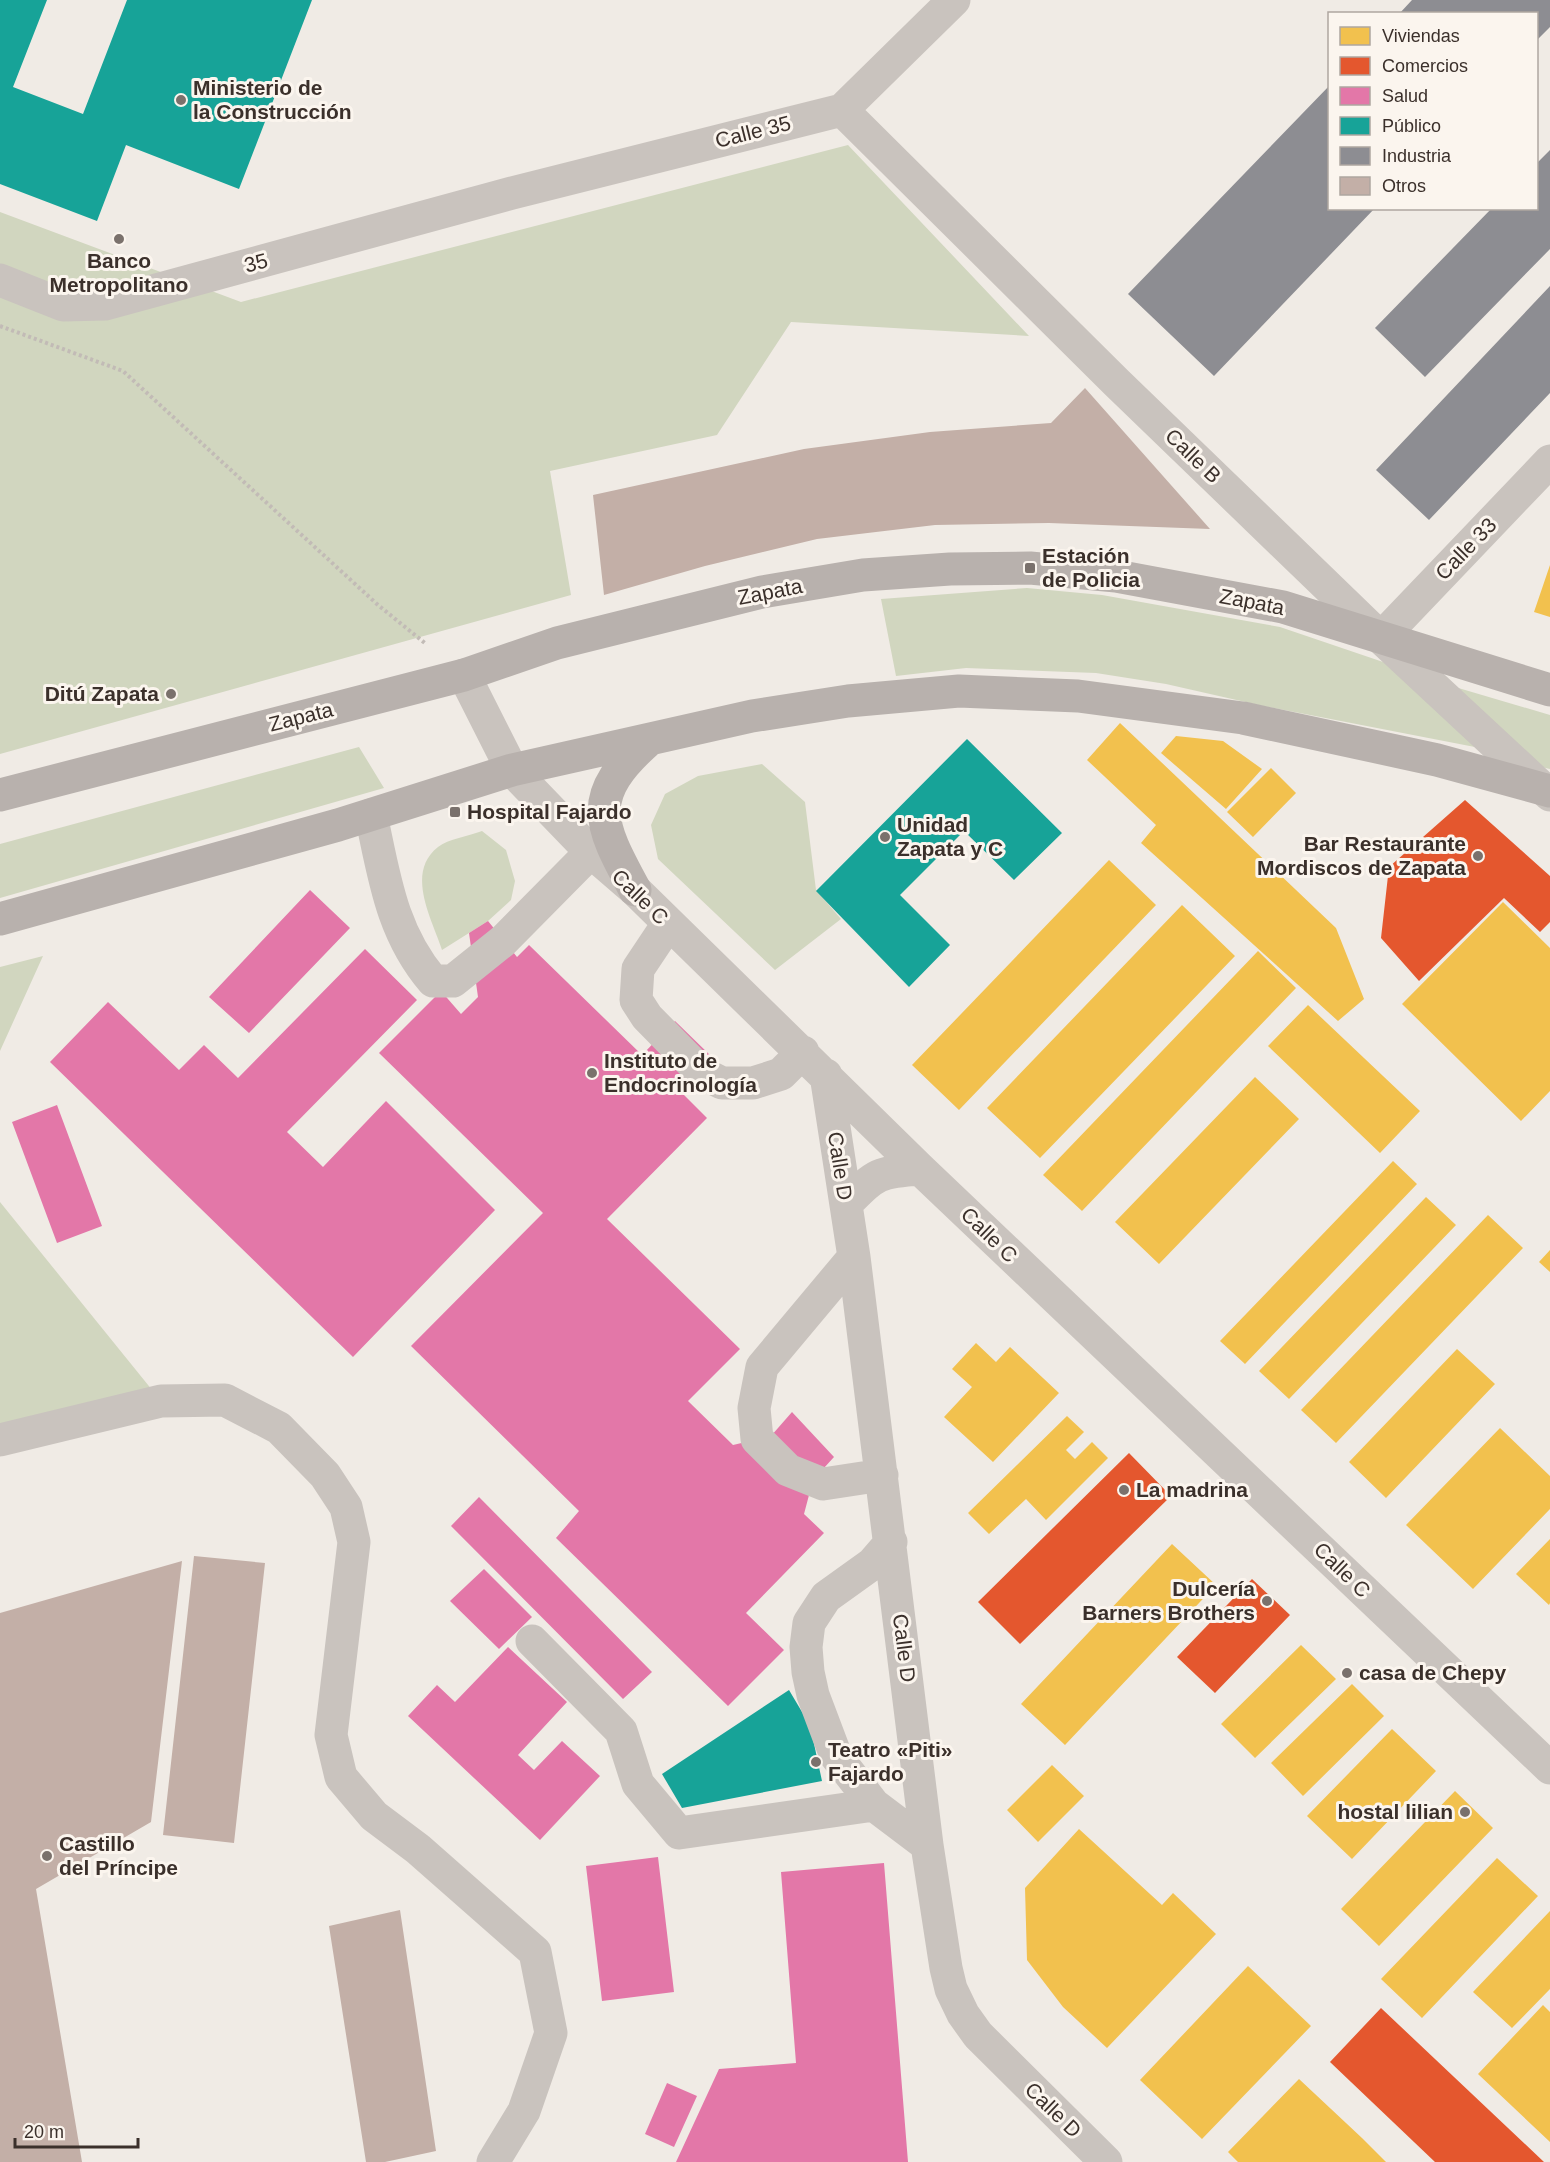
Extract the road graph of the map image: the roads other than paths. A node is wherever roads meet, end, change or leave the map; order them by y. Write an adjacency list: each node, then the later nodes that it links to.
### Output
1 (954, 0): 2 (street)
2 (842, 110): 3 (street, Calle 35); 6 (street, Calle B)
3 (512, 193): 4 (street, 35)
4 (0, 280)
5 (1550, 461): 6 (street, Calle 33)
6 (1381, 638): 7 (main road, Zapata); 8 (main road, Zapata); 11 (street, Calle B)
7 (464, 675): 10 (street, Calle C); 12 (main road, Zapata)
8 (1550, 690)
9 (650, 739): 10 (main road); 11 (main road); 15 (main road)
10 (512, 770): 13 (main road); 14 (street, Calle C)
11 (1548, 792)
12 (0, 795)
13 (371, 815): 14 (street); 16 (main road)
14 (591, 852): 15 (street, Calle C)
15 (635, 890): 17 (street, Calle C)
16 (0, 919)
17 (668, 924): 18 (street, Calle C); 18 (street)
18 (803, 1052): 19 (street, Calle C)
19 (826, 1075): 20 (street, Calle C); 21 (street, Calle D)
20 (920, 1169): 21 (street); 27 (street, Calle C)
21 (846, 1204): 22 (street, Calle D)
22 (854, 1257): 24 (street, Calle D); 24 (street)
23 (0, 1440): 30 (street)
24 (882, 1475): 25 (street, Calle D)
25 (891, 1542): 28 (street); 29 (street, Calle D)
26 (532, 1641): 28 (street)
27 (1550, 1768)
28 (874, 1805): 29 (street)
29 (927, 1845): 31 (street, Calle D)
30 (493, 2162)
31 (1106, 2162)

